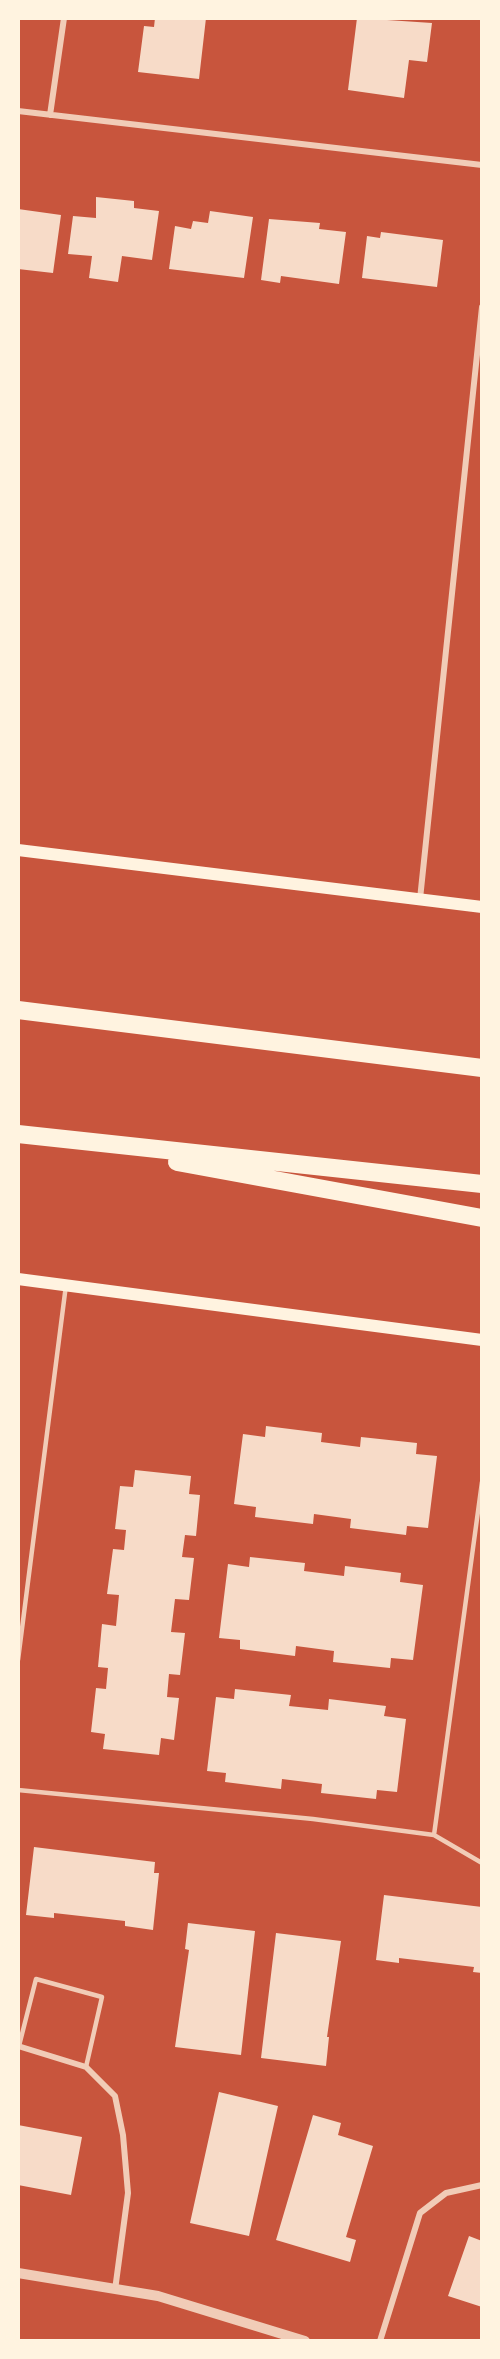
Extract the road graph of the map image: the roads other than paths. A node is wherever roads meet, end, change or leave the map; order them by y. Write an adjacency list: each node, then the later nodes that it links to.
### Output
1 (64, 18): 3 (street)
2 (18, 111): 3 (street)
3 (50, 115): 4 (street)
4 (482, 165)
5 (482, 307): 7 (street)
6 (18, 850): 7 (main road)
7 (420, 900): 8 (main road)
8 (482, 907)
9 (18, 1010): 10 (highway)
10 (482, 1068)
11 (27, 1135): 12 (highway); 13 (highway)
12 (482, 1184)
13 (482, 1218)
14 (18, 1279): 15 (main road)
15 (66, 1286): 16 (main road); 18 (lane)
16 (482, 1340)
17 (482, 1482): 20 (lane)
18 (18, 1660)
19 (18, 1790): 20 (lane)
20 (434, 1835): 21 (lane)
21 (482, 1863)
22 (18, 2046): 23 (street); 23 (lane)
23 (86, 2067): 26 (street)
24 (482, 2185): 28 (street)
25 (18, 2273): 26 (street)
26 (115, 2290): 27 (street)
27 (305, 2341)
28 (380, 2341)

